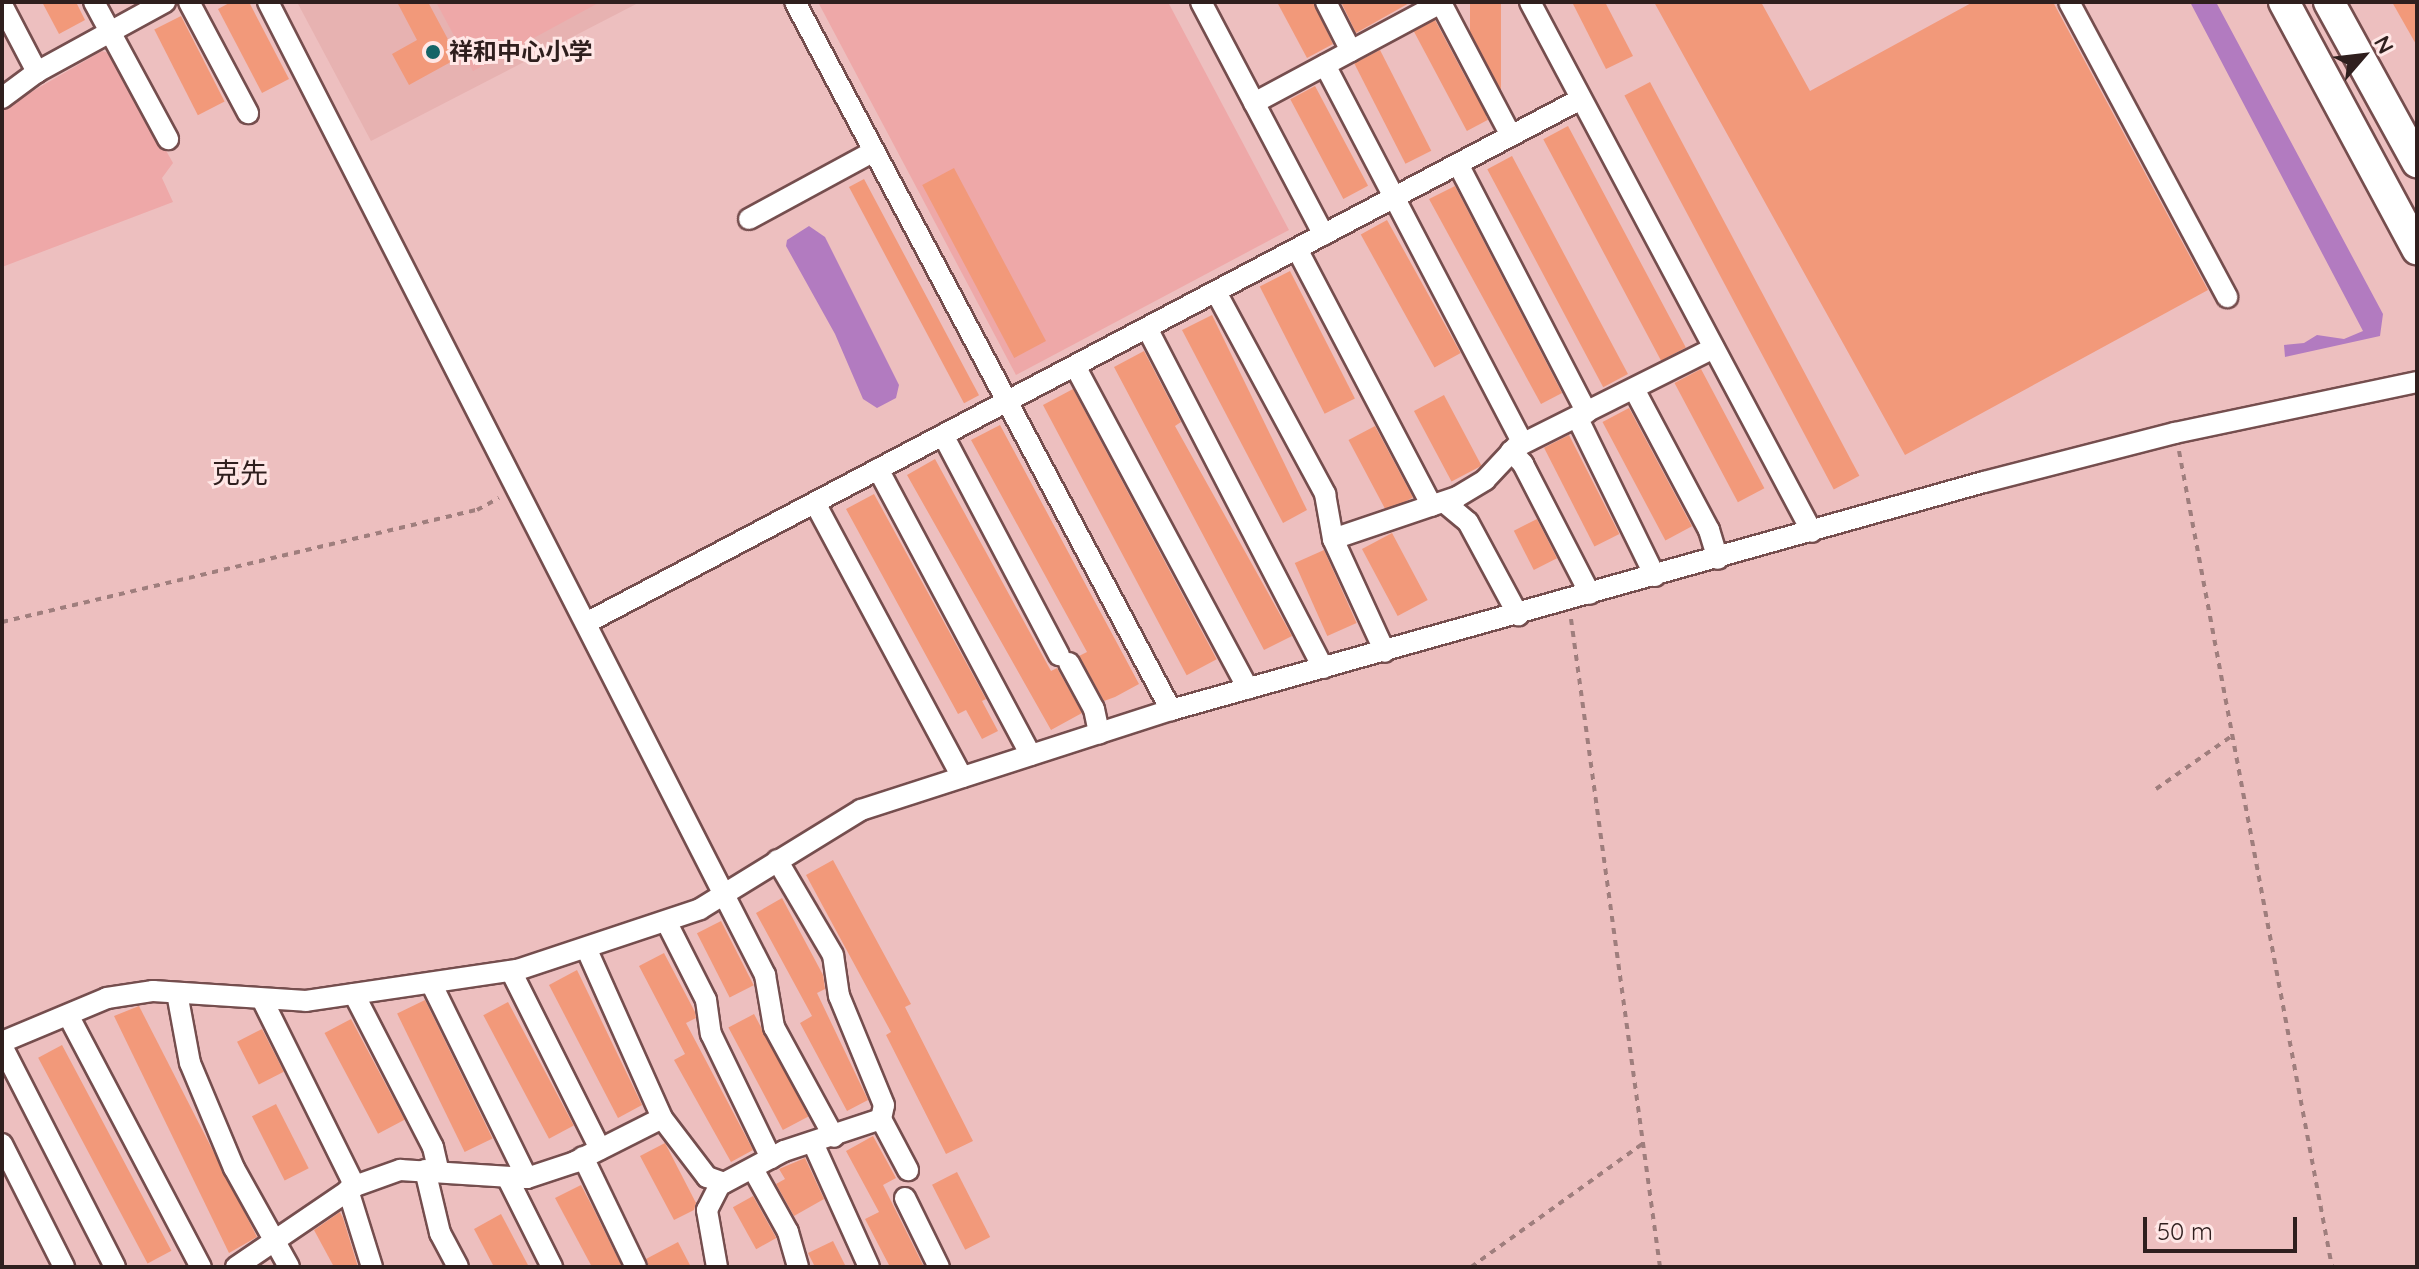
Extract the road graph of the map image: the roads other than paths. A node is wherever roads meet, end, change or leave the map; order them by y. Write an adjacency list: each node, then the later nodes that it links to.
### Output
1 (94, 2): 14 (street)
2 (165, 2): 14 (street)
3 (189, 2): 21 (street)
4 (268, 2): 52 (street)
5 (795, 2): 24 (street)
6 (1201, 2): 20 (street)
7 (1326, 2): 15 (street)
8 (1530, 2): 19 (street)
9 (2069, 2): 33 (street)
10 (2284, 2): 31 (highway)
11 (2329, 2): 25 (highway)
12 (1438, 3): 15 (street); 22 (street)
13 (2, 5): 17 (street)
14 (110, 32): 17 (street); 23 (street)
15 (1351, 51): 16 (street)
16 (1325, 65): 20 (street); 27 (street)
17 (37, 72): 18 (street)
18 (2, 98)
19 (1581, 99): 22 (street); 35 (street)
20 (1254, 103): 29 (street)
21 (248, 113)
22 (1511, 136): 26 (street)
23 (168, 139)
24 (874, 151): 28 (street); 39 (street)
25 (2417, 162)
26 (1458, 164): 27 (street); 40 (street)
27 (1394, 198): 29 (street); 42 (street)
28 (749, 219)
29 (1324, 235): 30 (street)
30 (1297, 249): 32 (street); 45 (street)
31 (2417, 249)
32 (1216, 292): 34 (street); 47 (street)
33 (2227, 297)
34 (1147, 328): 36 (street); 54 (street)
35 (1714, 348): 38 (street); 46 (street)
36 (1075, 366): 39 (street); 55 (street)
37 (2417, 382): 46 (street)
38 (1634, 389): 40 (street); 48 (street)
39 (1007, 402): 41 (street); 56 (street)
40 (1582, 415): 42 (street); 49 (street)
41 (943, 435): 43 (street); 57 (street)
42 (1517, 447): 45 (street); 50 (street)
43 (878, 469): 44 (street); 58 (street)
44 (815, 503): 52 (street); 59 (street)
45 (1438, 504): 47 (street); 51 (street)
46 (1812, 532): 48 (street)
47 (1333, 539): 53 (street)
48 (1718, 559): 49 (street)
49 (1655, 576): 50 (street)
50 (1590, 594): 51 (street)
51 (1518, 615): 53 (street)
52 (588, 622): 61 (street)
53 (1385, 652): 54 (street)
54 (1323, 668): 55 (street)
55 (1248, 689): 56 (street)
56 (1171, 710): 57 (street)
57 (1099, 733): 58 (street)
58 (1031, 755): 59 (street)
59 (962, 777): 60 (street)
60 (777, 860): 61 (street); 72 (street)
61 (722, 893): 62 (street); 73 (street)
62 (667, 923): 63 (street); 77 (street)
63 (587, 950): 64 (street); 71 (street)
64 (511, 971): 65 (street); 76 (street)
65 (431, 983): 67 (street); 80 (street)
66 (177, 993): 68 (street); 69 (street); 84 (street)
67 (354, 994): 68 (street); 78 (street)
68 (262, 999): 82 (street)
69 (68, 1015): 70 (street); 87 (street)
70 (2, 1044): 86 (street)
71 (662, 1118): 76 (street); 81 (street)
72 (881, 1119): 73 (street); 79 (street)
73 (834, 1137): 74 (street)
74 (813, 1143): 77 (street); 96 (street)
75 (2, 1144): 85 (street)
76 (592, 1153): 80 (street); 93 (street)
77 (762, 1163): 81 (street); 95 (street)
78 (432, 1169): 80 (street); 82 (street); 91 (street)
79 (908, 1170)
80 (517, 1178): 92 (street)
81 (721, 1182): 94 (street)
82 (351, 1188): 84 (street); 90 (street)
83 (905, 1198): 97 (street)
84 (275, 1237): 88 (street); 89 (street)
85 (64, 1267)
86 (115, 1267)
87 (201, 1267)
88 (236, 1267)
89 (289, 1267)
90 (372, 1267)
91 (458, 1267)
92 (552, 1267)
93 (636, 1267)
94 (717, 1267)
95 (798, 1267)
96 (869, 1267)
97 (939, 1267)

